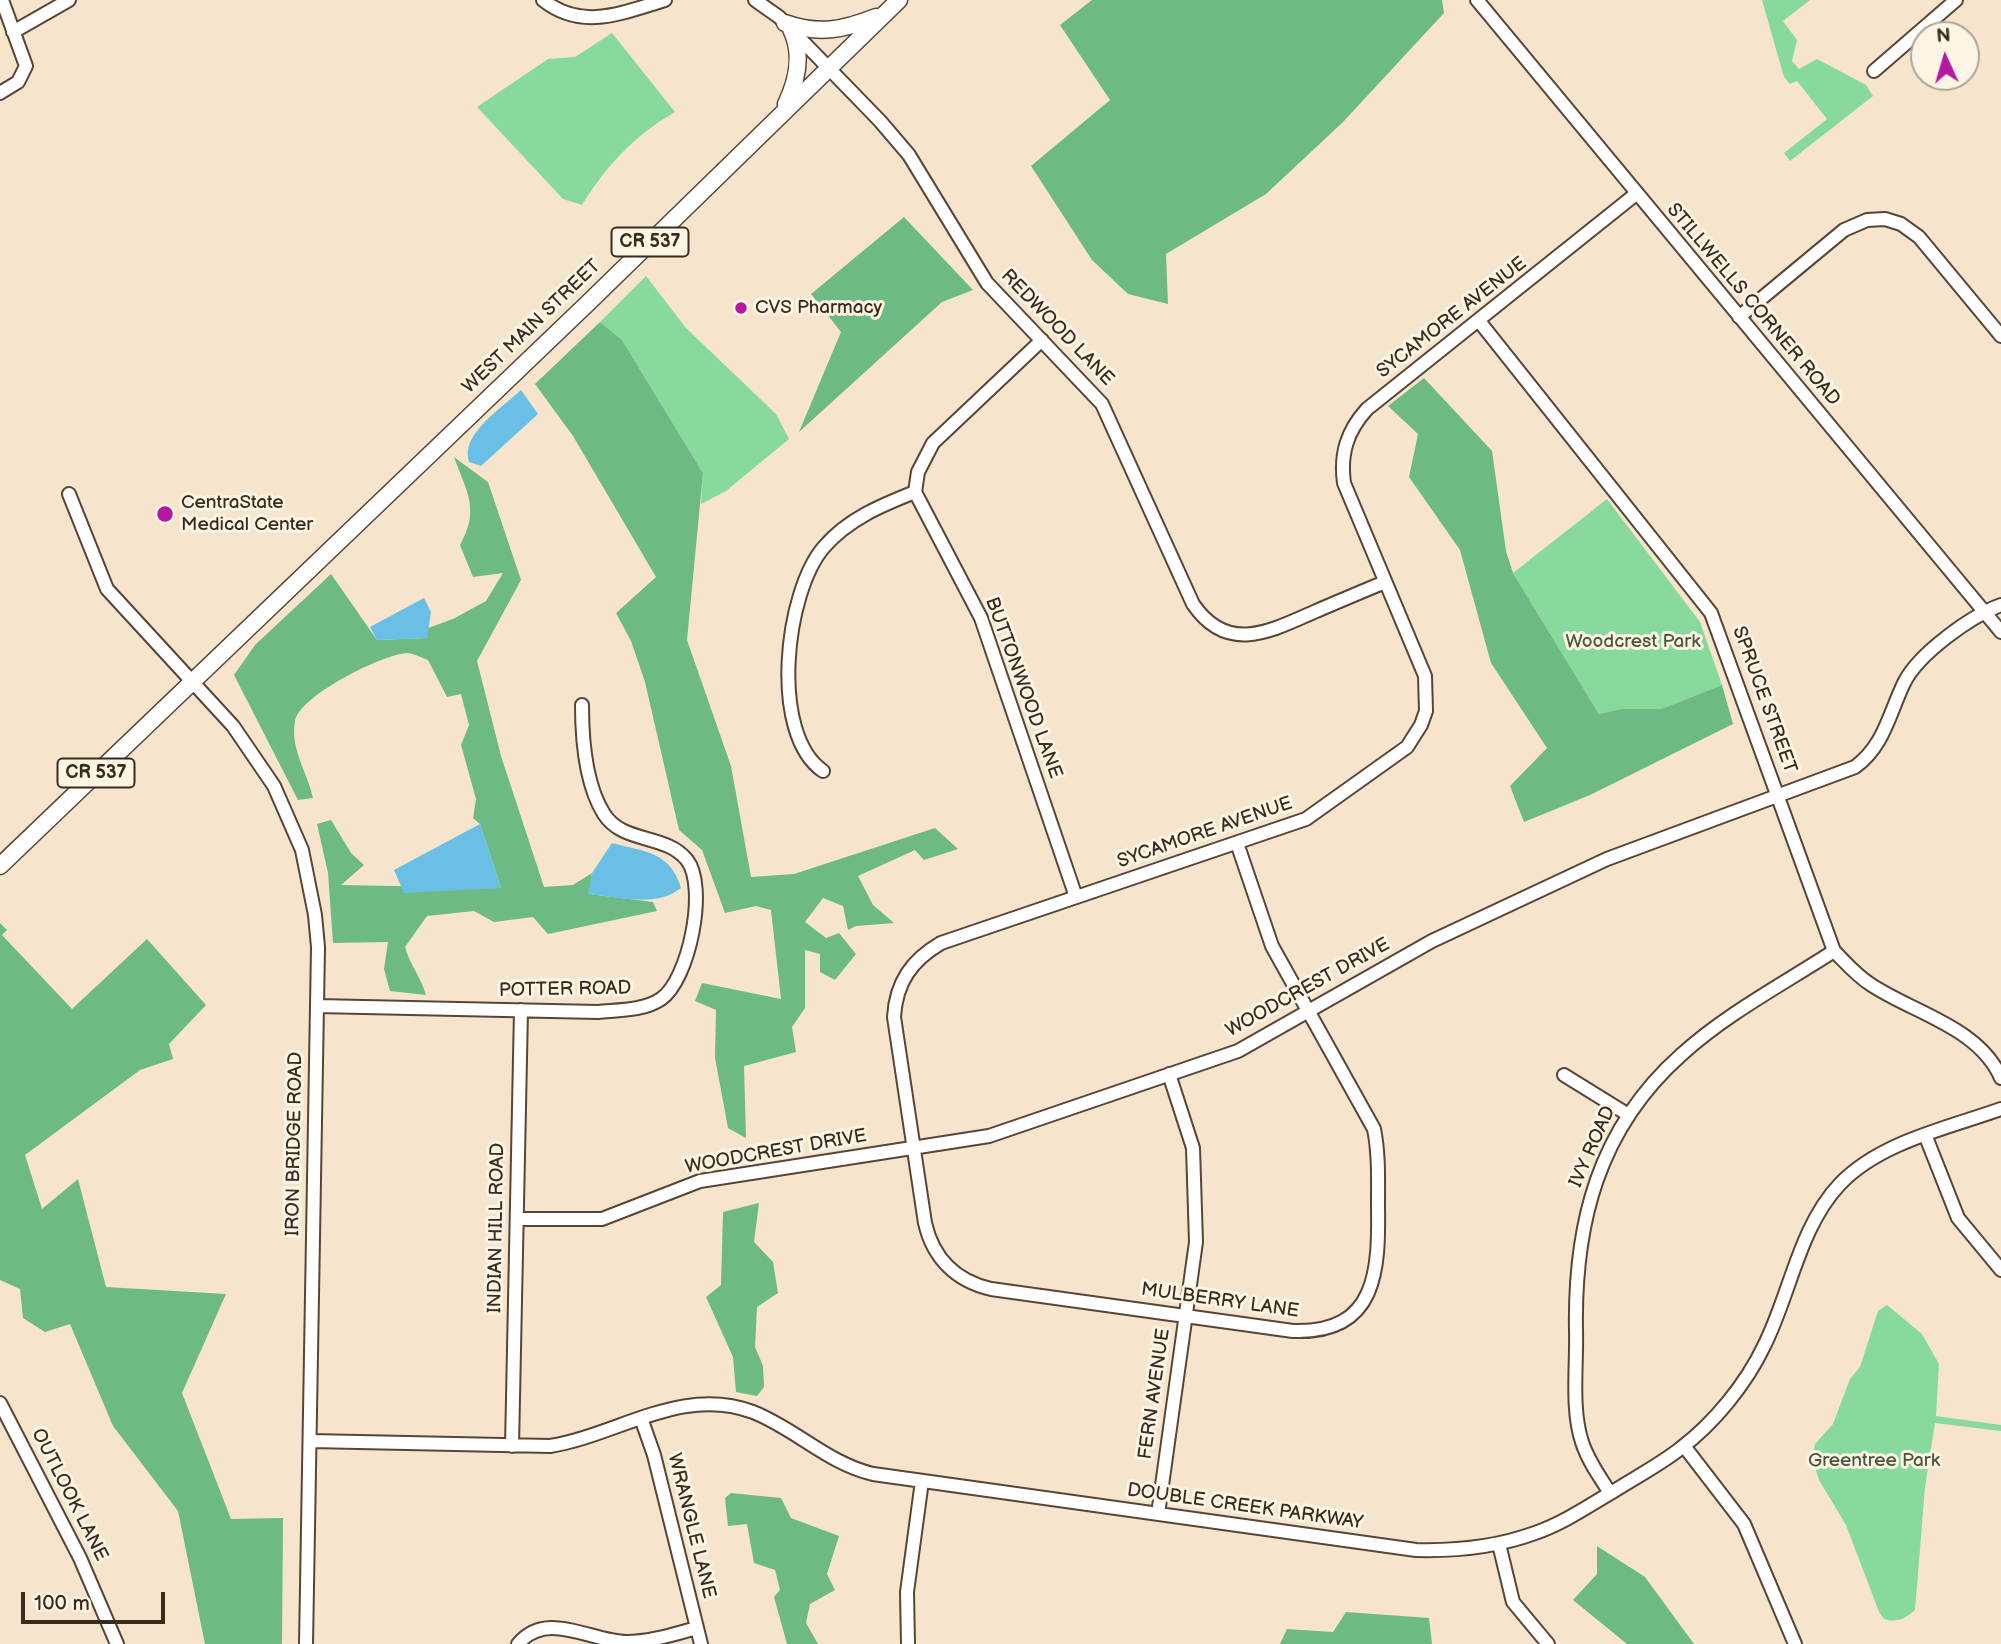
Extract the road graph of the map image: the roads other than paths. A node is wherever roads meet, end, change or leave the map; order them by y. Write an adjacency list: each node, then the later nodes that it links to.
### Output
1 (2, 0): 11 (street)
2 (69, 0): 11 (street)
3 (543, 0): 4 (street)
4 (665, 0)
5 (755, 0): 10 (street, REDWOOD LANE)
6 (899, 0): 9 (main road, WEST MAIN STREET / CR 537)
7 (1477, 0): 16 (street, STILLWELLS CORNER ROAD)
8 (1956, 0): 13 (street)
9 (885, 14): 10 (main road); 12 (main road, WEST MAIN STREET / CR 537)
10 (788, 26): 12 (street, REDWOOD LANE); 15 (main road)
11 (13, 32): 14 (street)
12 (828, 67): 15 (main road, WEST MAIN STREET / CR 537); 20 (street, REDWOOD LANE)
13 (1874, 71)
14 (0, 93)
15 (782, 112): 27 (main road, WEST MAIN STREET / CR 537)
16 (1636, 194): 17 (street, STILLWELLS CORNER ROAD); 18 (street, SYCAMORE AVENUE)
17 (1739, 317): 19 (street); 25 (street, STILLWELLS CORNER ROAD)
18 (1479, 321): 23 (street, SYCAMORE AVENUE); 30 (street, SPRUCE STREET)
19 (2001, 336)
20 (1042, 340): 21 (street); 23 (street, REDWOOD LANE)
21 (915, 492): 29 (street); 33 (street, BUTTONWOOD LANE)
22 (68, 494): 27 (street, IRON BRIDGE ROAD)
23 (1385, 582): 31 (street, SYCAMORE AVENUE)
24 (2001, 605): 25 (street, WOODCREST DRIVE)
25 (1983, 612): 26 (street, STILLWELLS CORNER ROAD); 30 (street, WOODCREST DRIVE)
26 (2001, 632)
27 (192, 681): 32 (main road, CR 537); 35 (street, IRON BRIDGE ROAD)
28 (582, 705): 36 (street, POTTER ROAD)
29 (823, 771)
30 (1779, 797): 34 (street, SPRUCE STREET); 37 (street, WOODCREST DRIVE)
31 (1237, 843): 33 (street, SYCAMORE AVENUE); 37 (street, MULBERRY LANE)
32 (0, 866)
33 (1076, 897): 44 (street, SYCAMORE AVENUE)
34 (1834, 951): 40 (street, SPRUCE STREET); 42 (street, IVY ROAD)
35 (317, 1006): 36 (street, POTTER ROAD); 51 (street, IRON BRIDGE ROAD)
36 (521, 1010): 45 (street, INDIAN HILL ROAD)
37 (1308, 1011): 38 (street, WOODCREST DRIVE); 48 (street, MULBERRY LANE)
38 (1170, 1074): 44 (street, WOODCREST DRIVE); 48 (street, FERN AVENUE)
39 (1564, 1075): 42 (street)
40 (2001, 1079)
41 (2001, 1109): 43 (street, DOUBLE CREEK PARKWAY)
42 (1627, 1114): 55 (street, IVY ROAD)
43 (1926, 1137): 47 (street); 53 (street, DOUBLE CREEK PARKWAY)
44 (914, 1148): 45 (street, WOODCREST DRIVE); 46 (street, SYCAMORE AVENUE)
45 (517, 1219): 52 (street, INDIAN HILL ROAD)
46 (951, 1270): 48 (street, MULBERRY LANE)
47 (2001, 1270)
48 (1185, 1316): 56 (street, FERN AVENUE)
49 (0, 1403): 59 (street, OUTLOOK LANE)
50 (641, 1418): 52 (street, DOUBLE CREEK PARKWAY); 54 (street, DOUBLE CREEK PARKWAY); 58 (street, WRANGLE LANE)
51 (311, 1441): 52 (street, DOUBLE CREEK PARKWAY); 60 (street, IRON BRIDGE ROAD)
52 (512, 1446)
53 (1684, 1446): 55 (street, DOUBLE CREEK PARKWAY); 65 (street)
54 (922, 1481): 56 (street, DOUBLE CREEK PARKWAY); 63 (street)
55 (1610, 1493): 57 (street, DOUBLE CREEK PARKWAY)
56 (1158, 1514): 57 (street, DOUBLE CREEK PARKWAY)
57 (1499, 1544): 64 (street)
58 (697, 1628): 61 (street); 62 (street, WRANGLE LANE)
59 (117, 1644)
60 (306, 1644)
61 (518, 1644)
62 (701, 1644)
63 (908, 1644)
64 (1548, 1644)
65 (1795, 1644)

